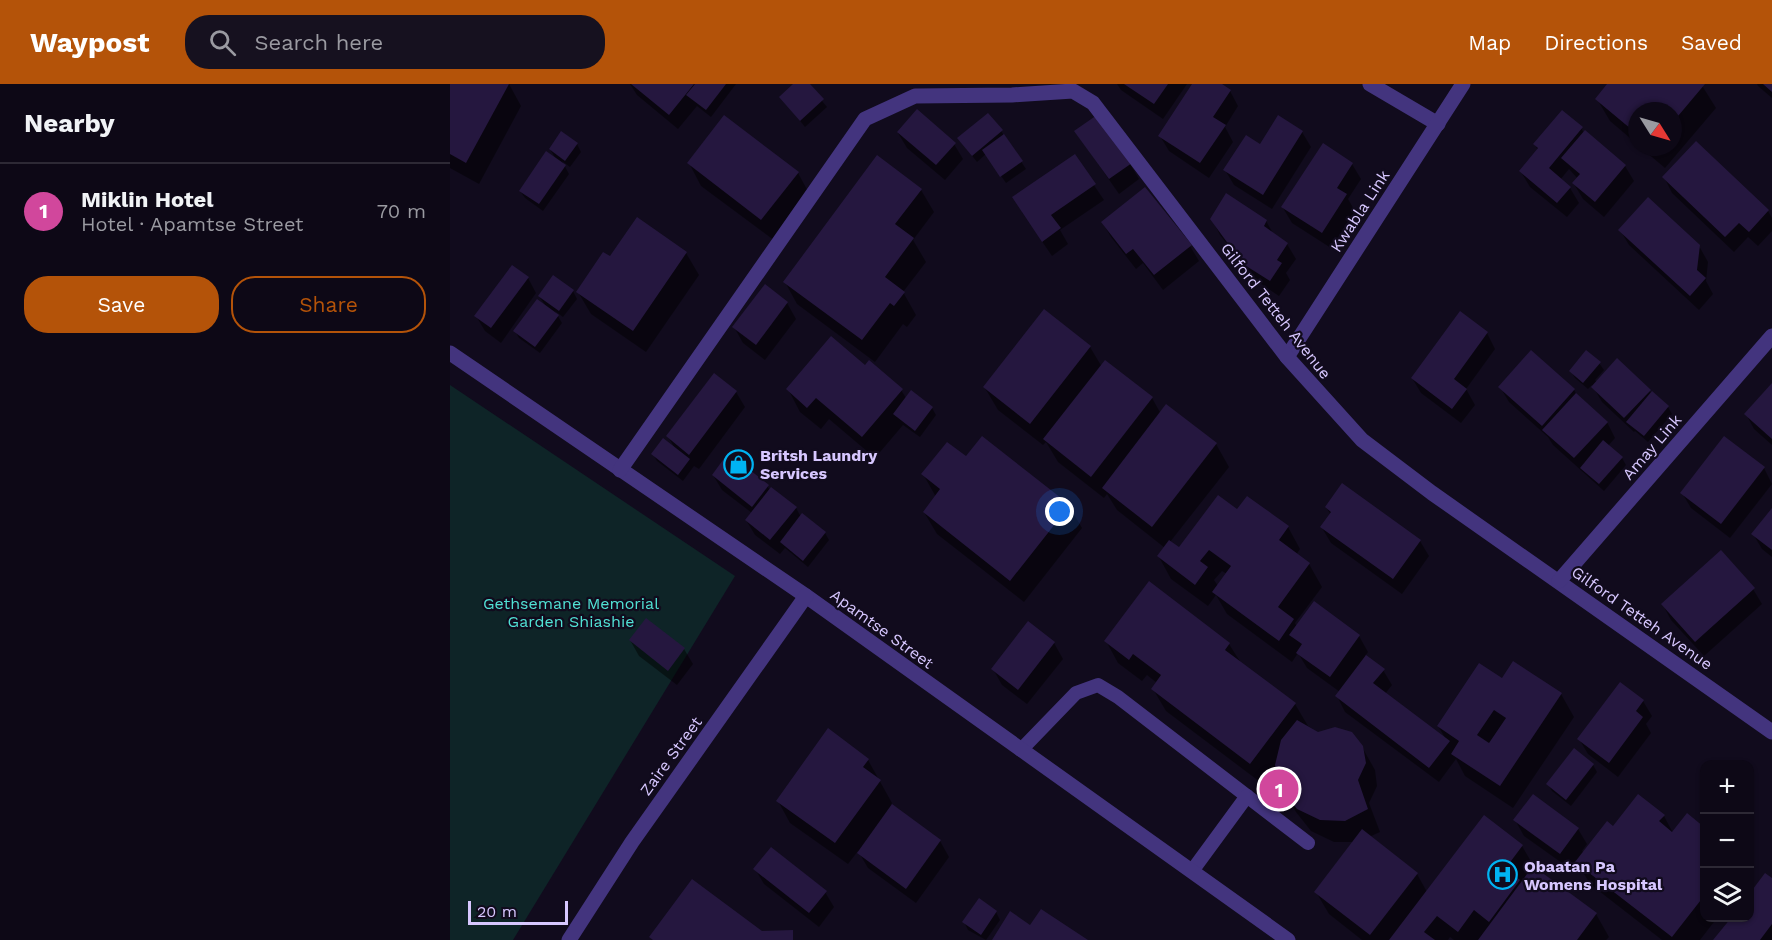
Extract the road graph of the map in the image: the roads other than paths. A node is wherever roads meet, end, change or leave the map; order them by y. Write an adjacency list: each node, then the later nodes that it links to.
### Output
1 (1370, 84): 3 (street)
2 (1463, 84): 3 (street, Kwabla Link)
3 (1438, 124): 6 (street, Kwabla Link)
4 (1772, 336): 8 (street, Amay Link)
5 (450, 353): 7 (street, Apamtse Street)
6 (1287, 357): 7 (street, Gilford Tetteh Avenue); 8 (street, Gilford Tetteh Avenue)
7 (620, 470): 9 (street, Apamtse Street)
8 (1559, 581): 10 (street, Gilford Tetteh Avenue)
9 (806, 596): 11 (street, Apamtse Street); 15 (street, Zaire Street)
10 (1772, 732)
11 (1021, 750): 12 (lane); 14 (street, Apamtse Street)
12 (1246, 796): 13 (lane); 14 (lane)
13 (1308, 843)
14 (1192, 871): 16 (street, Apamtse Street)
15 (568, 940)
16 (1288, 940)

